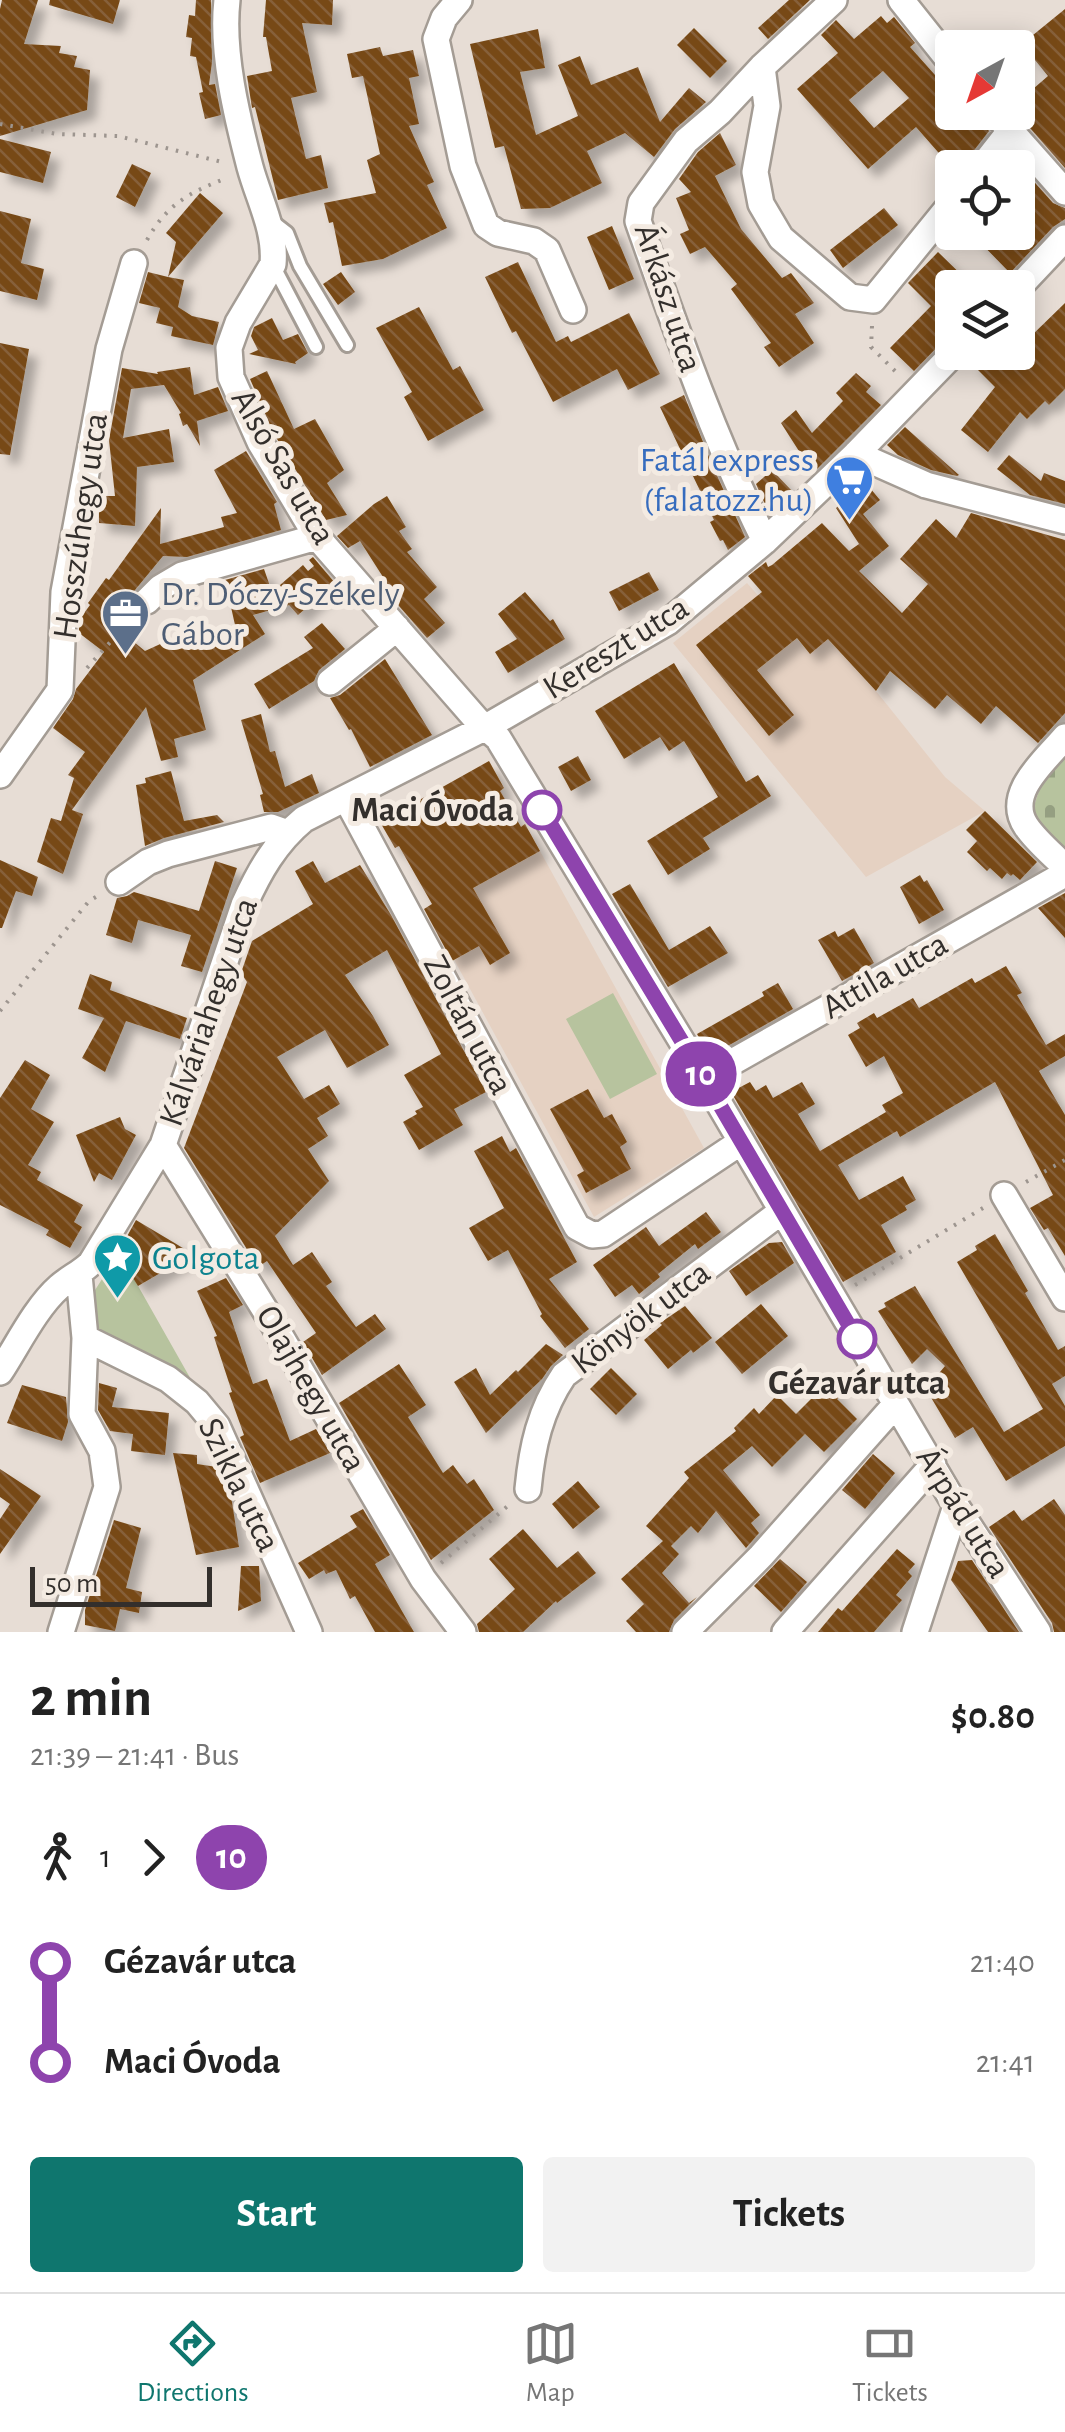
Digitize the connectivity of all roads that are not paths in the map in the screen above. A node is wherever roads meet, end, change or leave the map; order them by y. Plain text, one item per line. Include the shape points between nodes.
1 (227, 0) edge
2 (459, 0) edge
3 (834, 0) edge
4 (901, 0) edge
5 (935, 43) edge
6 (762, 67) junction
7 (1009, 130) edge
8 (1065, 192) edge
9 (268, 218) junction
10 (935, 223) edge
11 (1065, 238) edge
12 (134, 263) road end
13 (272, 264) junction
14 (1035, 270) edge
15 (573, 310) dead end
16 (347, 345) dead end
17 (316, 347) dead end
18 (937, 370) edge
19 (856, 454) junction
20 (1065, 522) edge
21 (318, 537) junction
22 (764, 540) junction
23 (147, 601) road end
24 (397, 628) junction
25 (330, 682) dead end
26 (486, 727) junction
27 (1065, 737) edge
28 (0, 775) edge
29 (346, 798) junction
30 (288, 833) junction
31 (1065, 870) edge
32 (119, 882) dead end
33 (704, 1078) junction
34 (741, 1142) junction
35 (163, 1145) junction
36 (1004, 1195) road end
37 (782, 1211) junction
38 (78, 1275) junction
39 (1065, 1298) edge
40 (85, 1338) junction
41 (0, 1372) edge
42 (896, 1404) junction
43 (933, 1465) junction
44 (528, 1489) road end
45 (956, 1506) junction
46 (61, 1632) edge
47 (309, 1632) edge
48 (463, 1632) edge
49 (685, 1632) edge
50 (785, 1632) edge
51 (915, 1632) edge
52 (1038, 1632) edge

1 - 9 street via 232,84
2 - 15 street via 436,38 463,166 486,225 547,250
3 - 6 street, Árkász utca
4 - 5 street
6 - 10 street via 767,106 755,172 760,204 781,238 850,297 873,300
6 - 22 street, Árkász utca via 686,142 641,203 638,221 701,400
7 - 8 street
9 - 13 street
9 - 16 lane via 287,233
11 - 14 street
12 - 28 street, Hosszúhegy utca via 109,349 64,592 60,690
13 - 17 lane
13 - 21 street, Alsó Sas utca via 229,348 231,377 260,442
18 - 19 street, Kereszt utca
19 - 20 street via 926,484
19 - 22 street, Kereszt utca
21 - 23 street via 182,575
21 - 24 street, Alsó Sas utca
22 - 26 street, Kereszt utca via 668,622
24 - 25 street
24 - 26 street, Alsó Sas utca
26 - 29 street, Kálváriahegy utca
26 - 33 street, Árpád utca
27 - 31 street via 1027,782 1019,810
29 - 30 street, Kálváriahegy utca
29 - 34 street, Zoltán utca via 577,1227 602,1234
30 - 32 street via 271,828 168,854
30 - 35 street, Kálváriahegy utca via 244,905
31 - 33 street, Attila utca
33 - 34 street, Árpád utca
34 - 37 street, Árpád utca
35 - 38 street, Kálváriahegy utca
35 - 48 street, Olajhegy utca via 422,1579
36 - 39 street
37 - 42 street, Árpád utca
37 - 44 street, Könyök utca via 564,1375 549,1397
38 - 40 street
38 - 41 street, Kálváriahegy utca via 47,1300
40 - 46 street via 82,1414 102,1451 107,1487
40 - 47 street, Szikla utca via 168,1379 217,1426
42 - 43 street, Árpád utca
42 - 49 street
43 - 45 street, Árpád utca
43 - 50 street
45 - 51 street
45 - 52 street, Árpád utca

